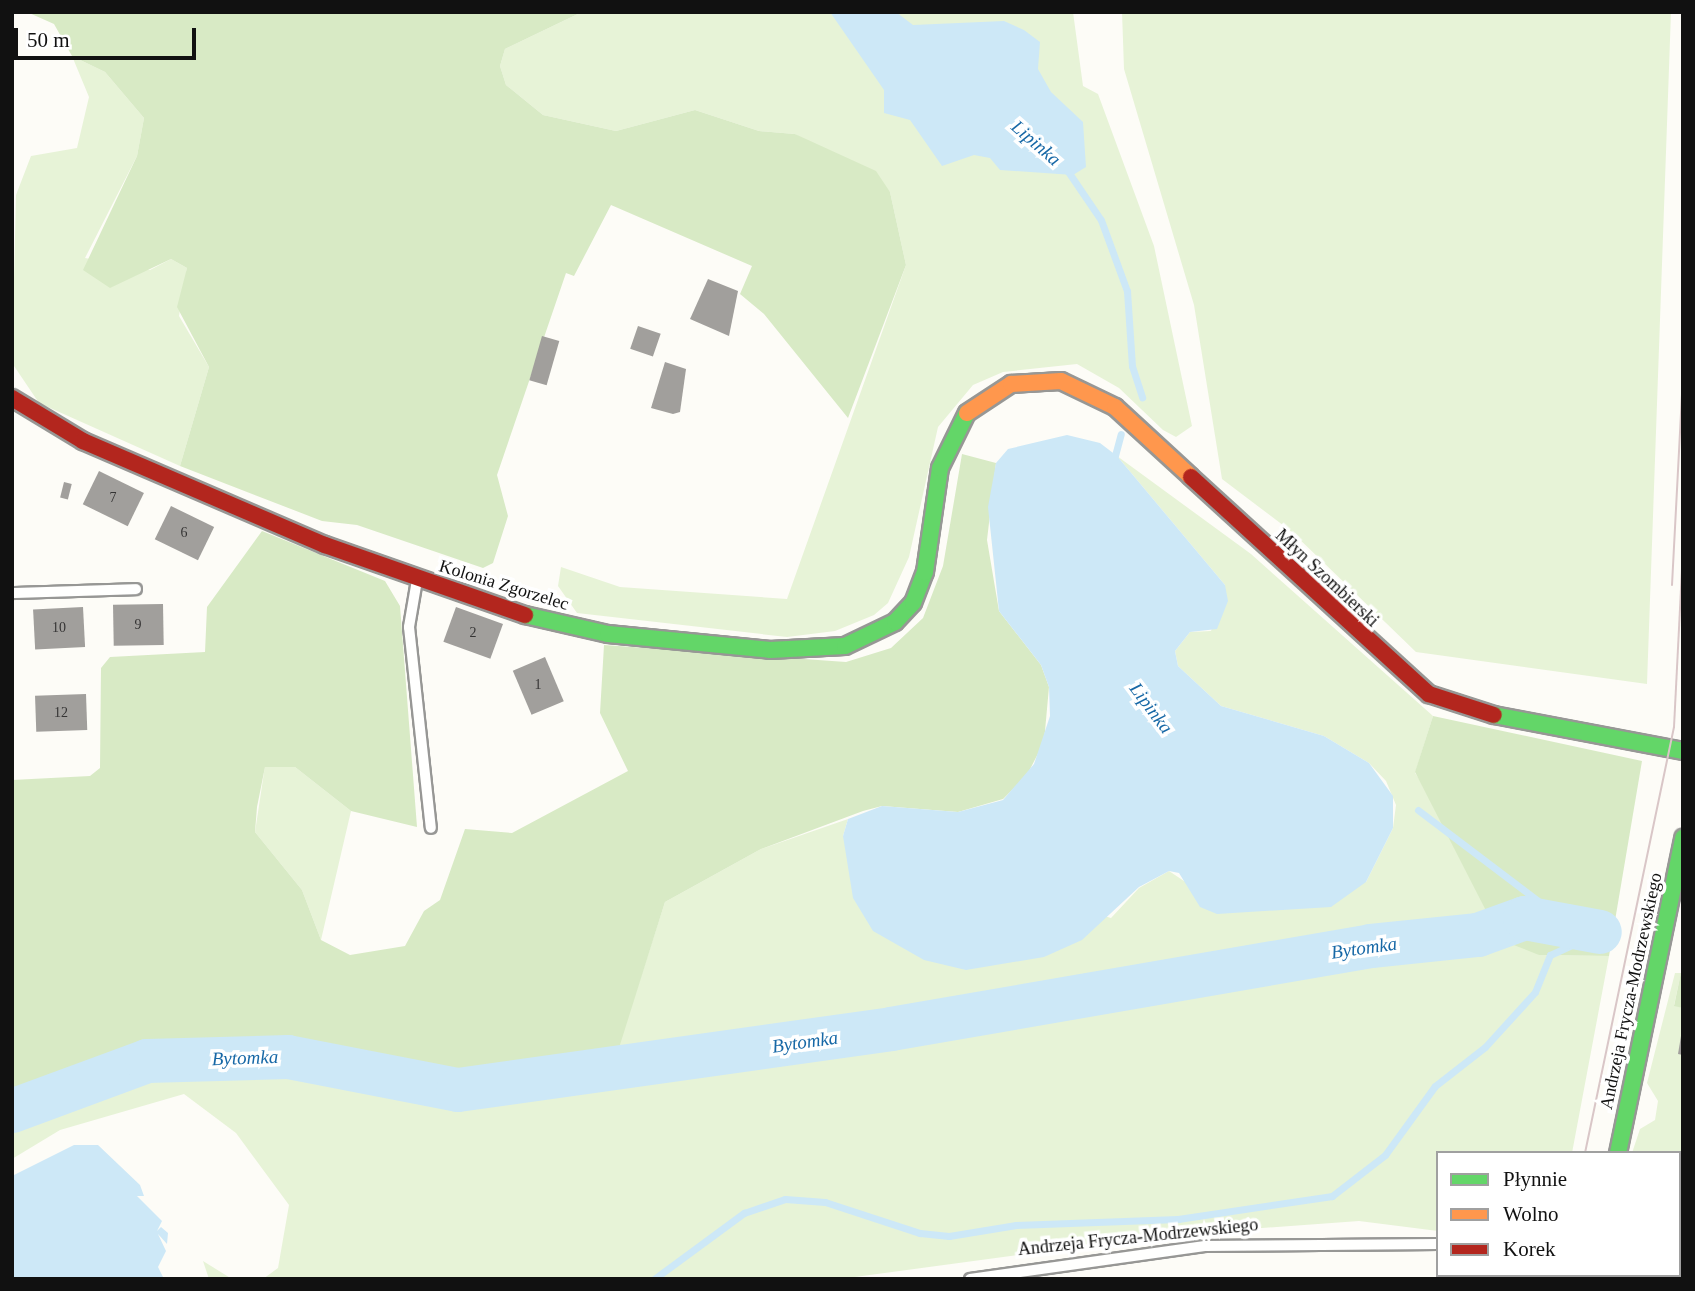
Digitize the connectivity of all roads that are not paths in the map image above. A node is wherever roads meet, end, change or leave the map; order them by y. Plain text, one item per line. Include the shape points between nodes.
1 (982, 397) joint
2 (12, 398) edge
3 (418, 578) junction
4 (136, 589) dead end
5 (12, 593) edge
6 (1683, 751) edge
7 (431, 828) dead end
8 (1683, 838) edge
9 (1618, 1151) edge
10 (1436, 1244) edge
11 (970, 1279) edge

1 - 3 street, Kolonia Zgorzelec via 956,429 940,468 925,572 913,603 874,636 845,646 770,650 608,634 527,616
1 - 6 street, Młyn Szombierski via 1036,380 1096,394 1429,694 1485,713
2 - 3 street, Kolonia Zgorzelec via 83,441 324,545
3 - 7 lane via 409,626
4 - 5 lane
8 - 9 street, Andrzeja Frycza-Modrzewskiego
10 - 11 lane, Andrzeja Frycza-Modrzewskiego via 1205,1245

